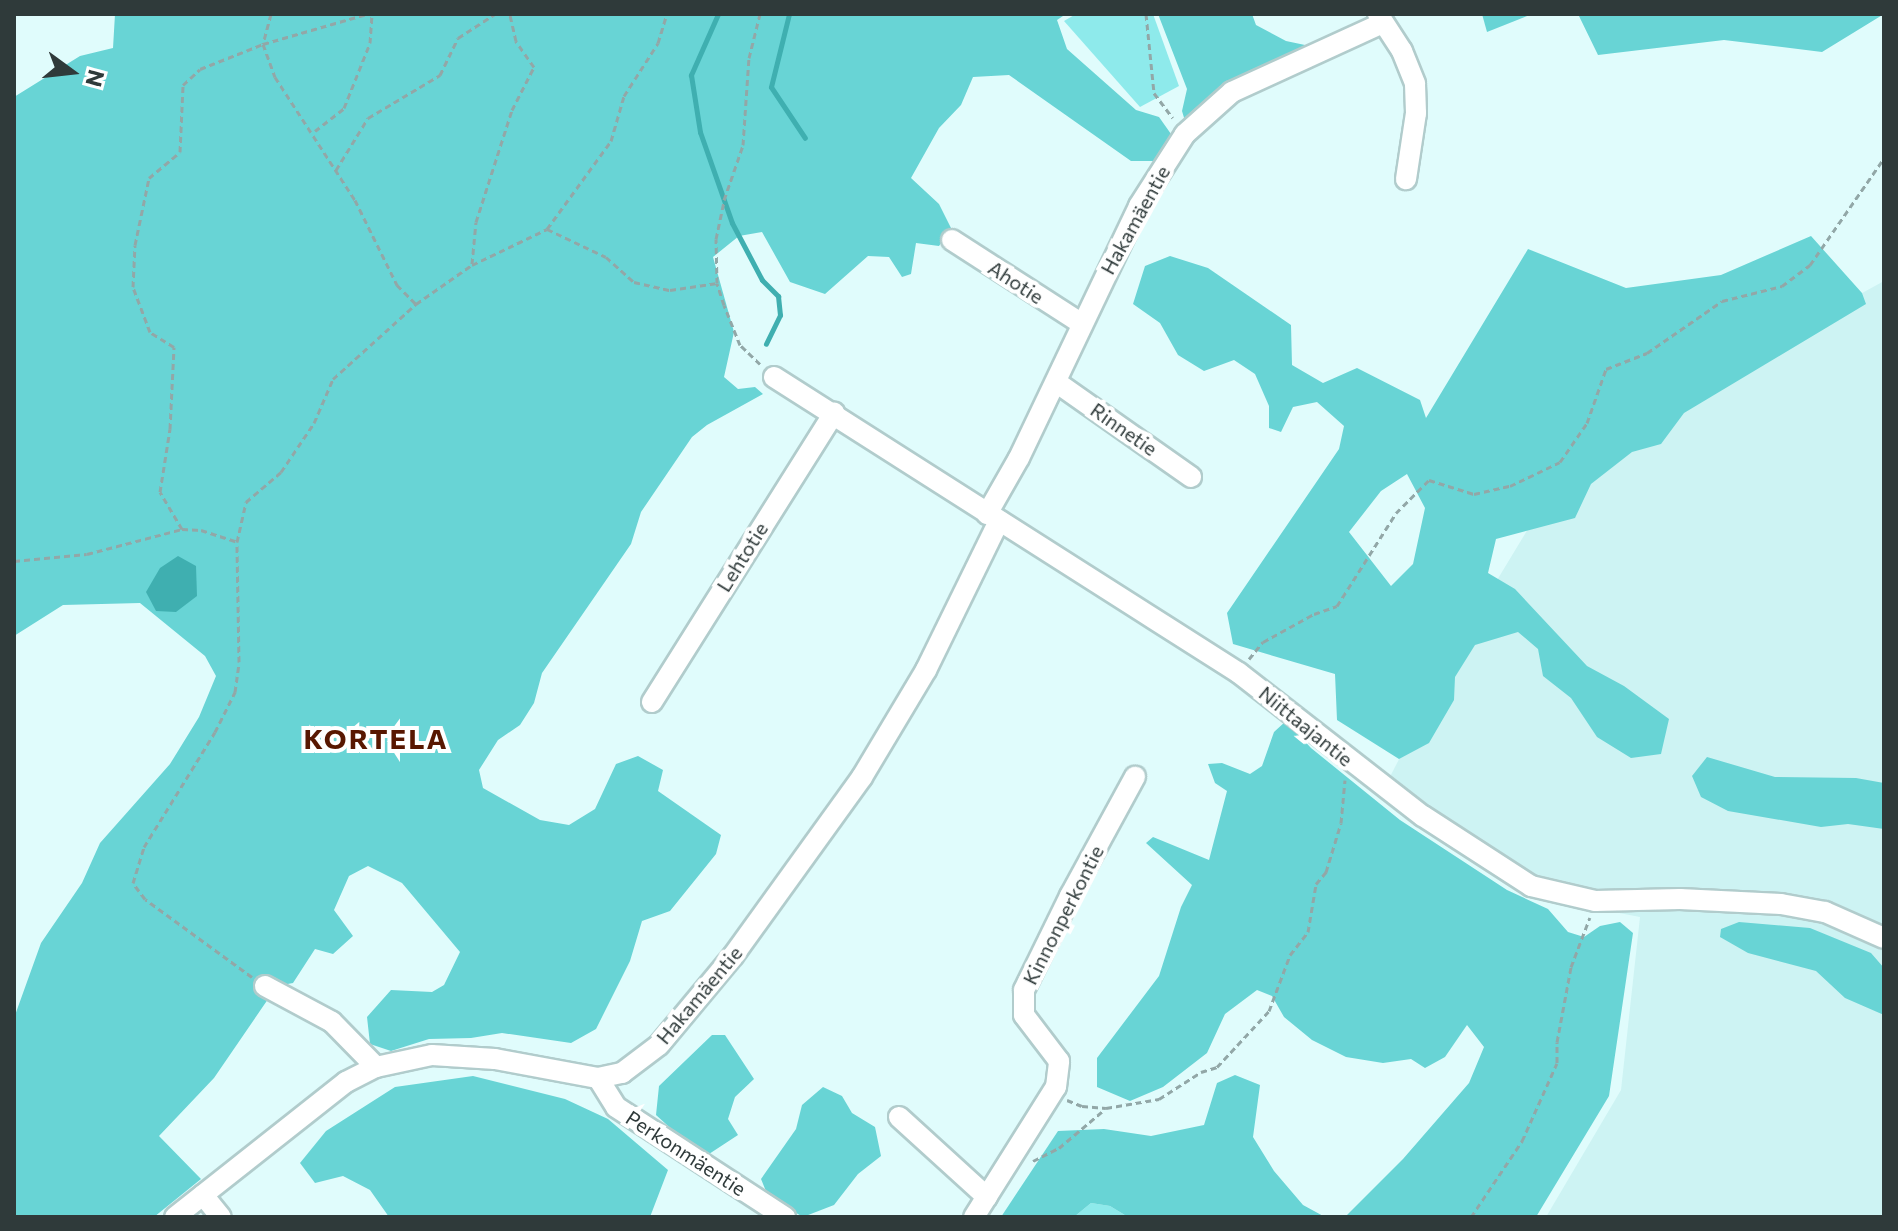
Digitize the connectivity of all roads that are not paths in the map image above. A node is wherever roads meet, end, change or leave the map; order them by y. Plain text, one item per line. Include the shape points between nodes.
1 (1380, 19) edge
2 (1406, 179) dead end
3 (952, 240) dead end
4 (1081, 323) junction
5 (774, 377) road end
6 (1056, 382) junction
7 (834, 413) junction
8 (1191, 477) dead end
9 (993, 517) junction
10 (652, 702) dead end
11 (1135, 777) dead end
12 (1884, 938) edge
13 (265, 986) road end
14 (376, 1067) junction
15 (598, 1078) junction
16 (899, 1117) dead end
17 (203, 1195) junction
18 (987, 1197) junction
19 (175, 1217) edge
20 (221, 1217) edge
21 (785, 1217) edge
22 (974, 1217) edge

1 - 2 street via 1402,51 1415,84
1 - 4 street, Hakamäentie via 1232,92 1185,134 1139,206
3 - 4 street, Ahotie
4 - 6 street, Hakamäentie
5 - 7 street, Niittaajantie
6 - 8 street, Rinnetie
6 - 9 street, Hakamäentie
7 - 9 street, Niittaajantie
7 - 10 street, Lehtotie
9 - 12 street, Niittaajantie via 1239,673 1347,758 1531,886 1595,901 1781,904 1825,912
9 - 15 street, Hakamäentie via 926,670 862,777 790,880 659,1045 622,1073
11 - 18 street, Kinnonperkontie via 1024,990 1024,1015 1059,1061 1053,1093
13 - 14 street via 332,1022
14 - 15 street via 432,1055 495,1059
14 - 17 street via 346,1082
15 - 21 street, Perkonmäentie via 616,1107
16 - 18 street
17 - 19 street
17 - 20 street
18 - 22 street

